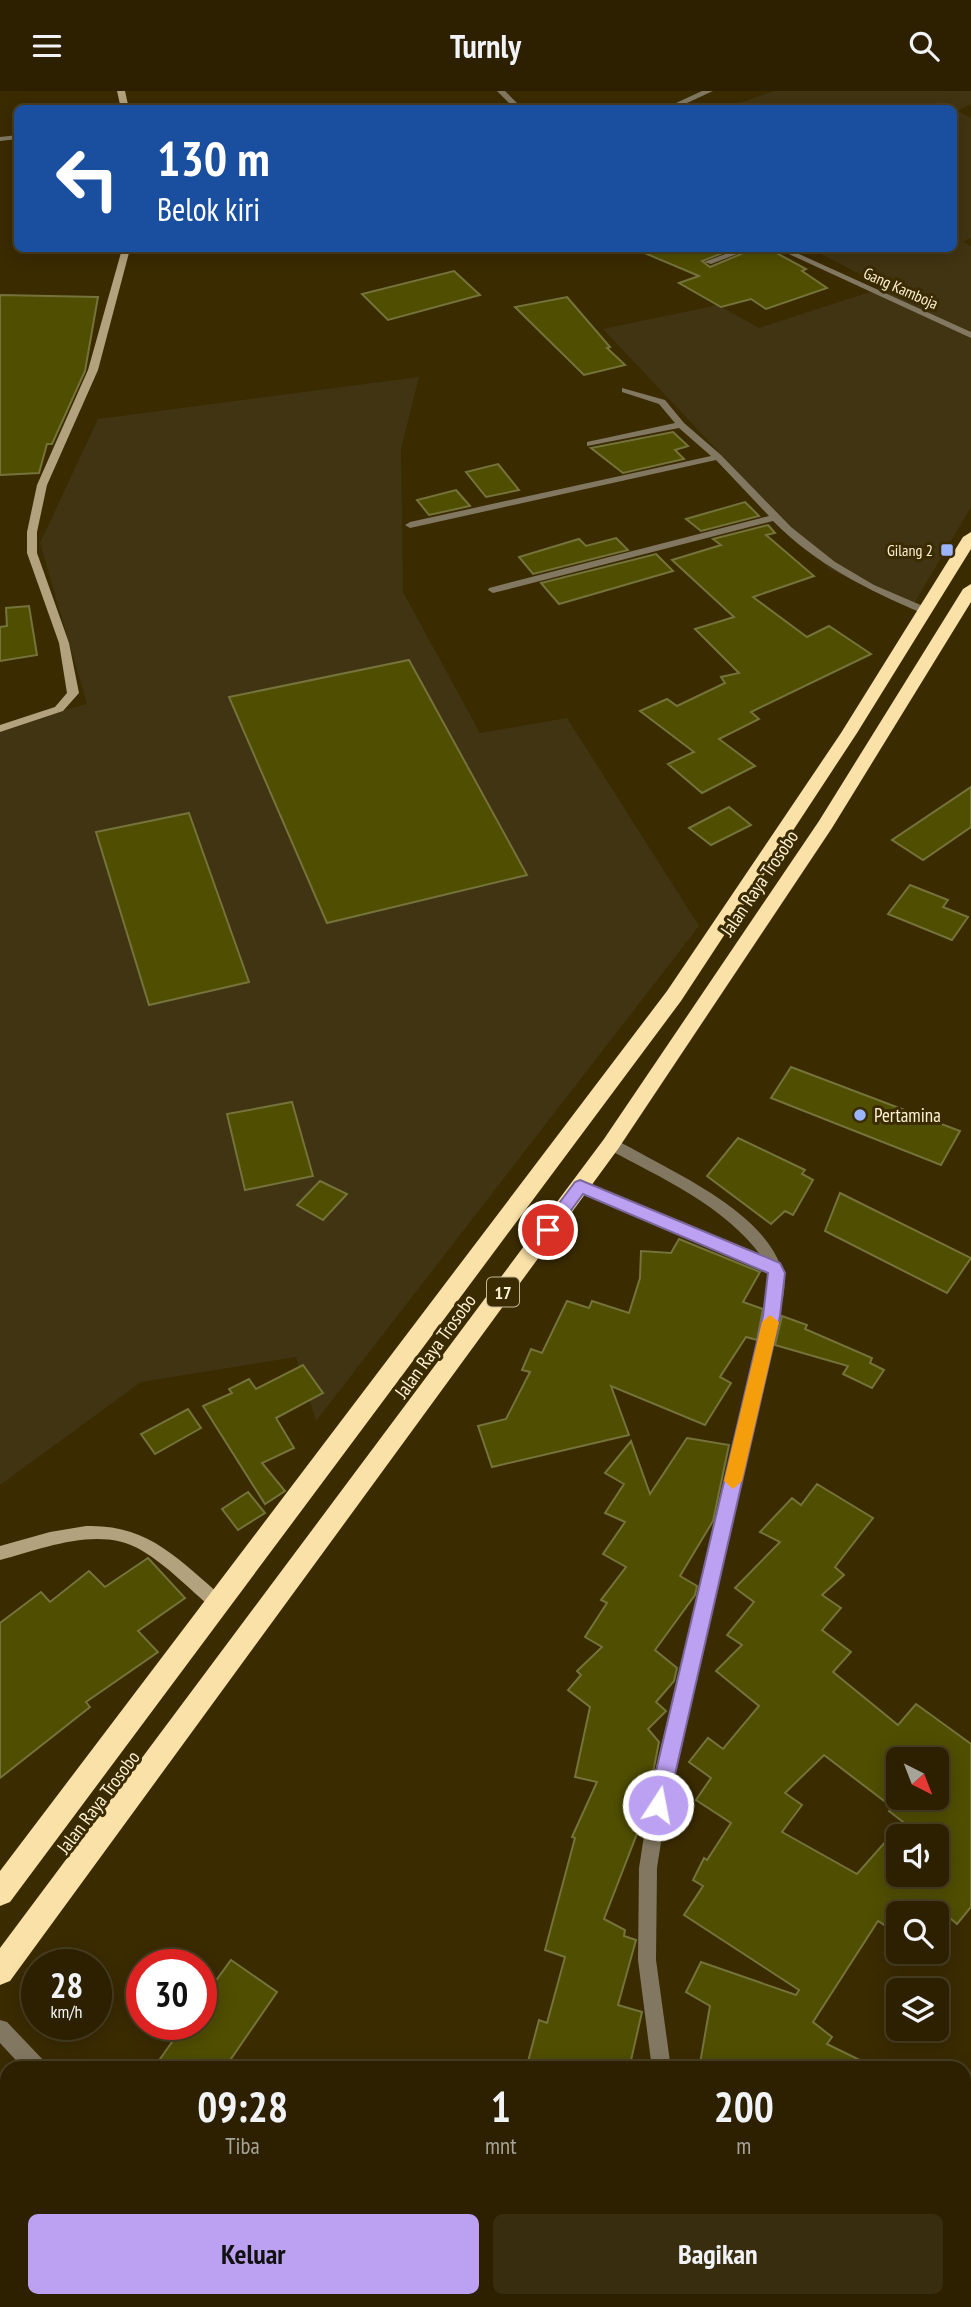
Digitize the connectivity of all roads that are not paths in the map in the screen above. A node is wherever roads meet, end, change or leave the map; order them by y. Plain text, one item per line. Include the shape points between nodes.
1 (501, 91) edge
2 (709, 91) edge
3 (516, 105) edge
4 (676, 105) edge
5 (125, 252) edge
6 (738, 252) edge
7 (789, 252) edge
8 (708, 263) dead end
9 (971, 334) edge
10 (625, 390) dead end
11 (681, 425) junction
12 (590, 444) dead end
13 (718, 457) junction
14 (776, 517) junction
15 (410, 525) dead end
16 (971, 537) edge
17 (971, 589) edge
18 (493, 590) dead end
19 (926, 611) junction
20 (0, 729) edge
21 (611, 1144) junction
22 (580, 1186) junction
23 (774, 1268) junction
24 (0, 1553) edge
25 (218, 1603) junction
26 (0, 1893) edge
27 (0, 1971) edge
28 (0, 2029) edge
29 (30, 2061) edge
30 (661, 2061) edge

1 - 3 street
2 - 4 street
5 - 20 street via 93,370 42,485 32,533 32,553 64,643 73,693 59,709
6 - 8 street
7 - 9 street, Gang Kamboja
10 - 11 street via 662,401
11 - 12 street
11 - 13 street
13 - 14 street
13 - 15 street
14 - 18 street
14 - 19 street via 843,572
16 - 19 highway, Jalan Raya Trosobo / 17
17 - 21 highway, Jalan Raya Trosobo / 17 via 826,824
19 - 25 highway, Jalan Raya Trosobo / 17 via 674,996
21 - 22 highway, Jalan Raya Trosobo / 17
21 - 23 street via 701,1194 739,1222 761,1245
22 - 23 street
22 - 27 highway, Jalan Raya Trosobo / 17
23 - 30 street via 772,1316 661,1784 648,1868 647,1960
24 - 25 street via 81,1534 114,1534 139,1540
25 - 26 highway, Jalan Raya Trosobo / 17
28 - 29 street

